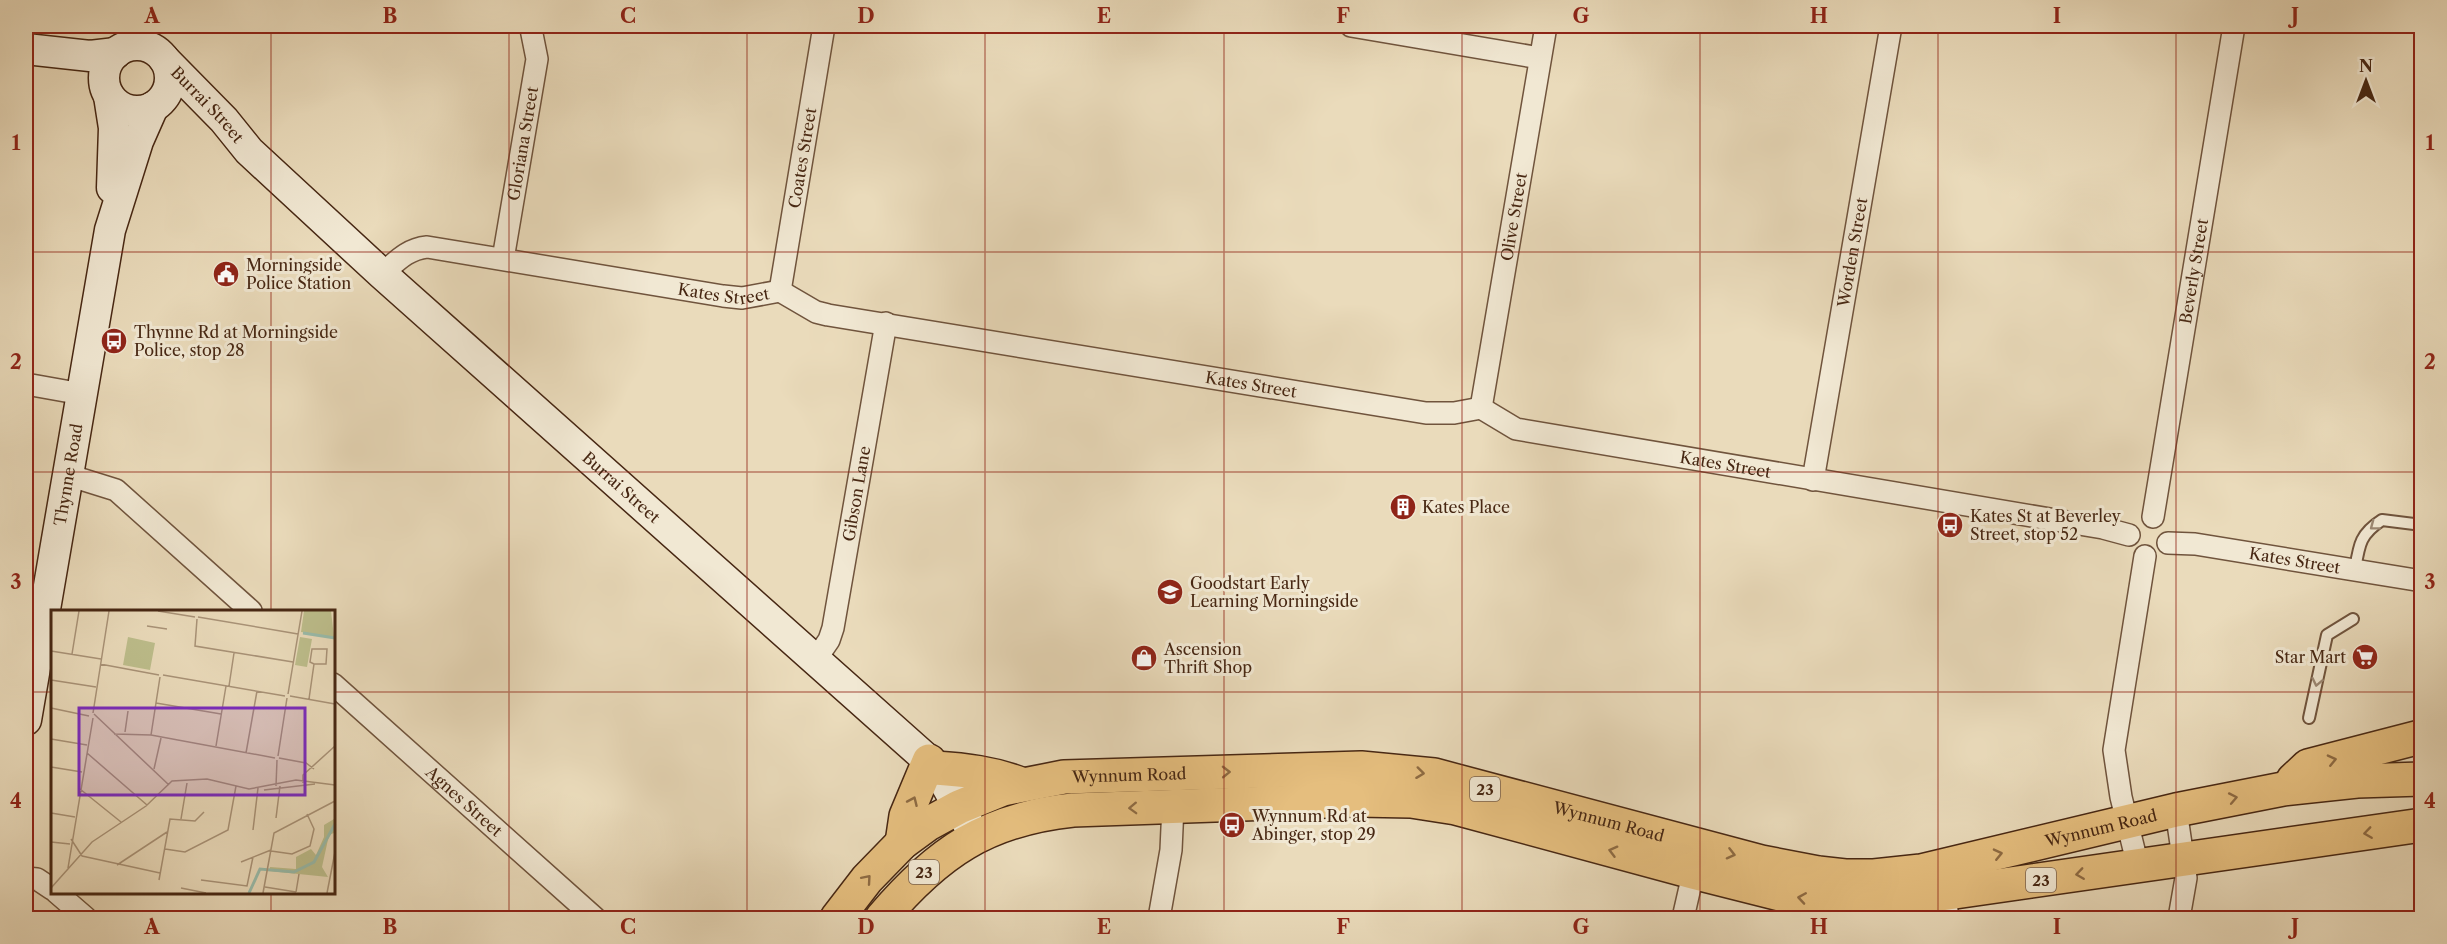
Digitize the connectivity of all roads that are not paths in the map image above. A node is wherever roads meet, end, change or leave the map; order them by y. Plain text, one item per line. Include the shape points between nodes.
1 (824, 26) edge
2 (1351, 26) edge
3 (1546, 26) edge
4 (1891, 26) edge
5 (2235, 26) edge
6 (531, 29) dead end
7 (142, 43) edge
8 (26, 50) edge
9 (1540, 58) junction
10 (26, 62) edge
11 (107, 90) junction
12 (157, 104) junction
13 (249, 152) junction
14 (110, 230) junction
15 (503, 259) junction
16 (382, 274) junction
17 (780, 291) junction
18 (886, 323) junction
19 (26, 384) edge
20 (82, 394) junction
21 (1481, 408) junction
22 (68, 475) junction
23 (1813, 480) junction
24 (2153, 517) junction
25 (2421, 525) edge
26 (2129, 536) junction
27 (2168, 543) junction
28 (2145, 556) junction
29 (2355, 570) junction
30 (2421, 581) edge
31 (250, 610) edge
32 (2353, 619) dead end
33 (816, 659) junction
34 (334, 685) edge
35 (28, 690) edge
36 (2309, 718) dead end
37 (26, 720) edge
38 (2421, 745) edge
39 (932, 765) junction
40 (2421, 779) edge
41 (1021, 784) junction
42 (2283, 789) junction
43 (1173, 806) junction
44 (959, 807) junction
45 (2176, 810) junction
46 (2127, 822) junction
47 (2421, 825) edge
48 (976, 836) junction
49 (902, 843) junction
50 (1696, 859) junction
51 (2183, 861) junction
52 (2138, 866) junction
53 (26, 878) edge
54 (51, 888) edge
55 (57, 893) edge
56 (1944, 893) edge
57 (86, 918) edge
58 (595, 918) edge
59 (837, 918) edge
60 (882, 918) edge
61 (1159, 918) edge
62 (1683, 918) edge
63 (2179, 918) edge

1 - 17 street, Coates Street
2 - 9 street
3 - 9 street, Olive Street
4 - 23 street, Worden Street
5 - 24 street, Beverly Street
6 - 15 street, Gloriana Street via 537,59
7 - 8 street via 90,56
7 - 11 street via 106,68
7 - 12 street via 169,69 167,92
7 - 13 street, Burrai Street via 224,120
9 - 21 street, Olive Street
10 - 11 street via 74,73
11 - 12 street via 124,109 144,111
11 - 14 street, Thynne Road via 114,128
12 - 13 street, Burrai Street via 198,119
12 - 14 street, Thynne Road via 138,141
13 - 16 street, Burrai Street
14 - 20 street, Thynne Road
15 - 16 street, Kates Street via 416,248
15 - 17 street, Kates Street via 723,296 742,298
16 - 33 street, Burrai Street
17 - 18 street, Kates Street via 822,313
18 - 21 street, Kates Street via 1426,413
18 - 33 street, Gibson Lane via 833,628
19 - 20 street
20 - 22 street, Thynne Road
21 - 23 street, Kates Street via 1516,429
22 - 31 street via 116,490
22 - 35 street, Thynne Road
23 - 26 street, Kates Street via 2103,528
24 - 26 street via 2139,519
24 - 27 street via 2164,524
25 -> 29 lane via 2382,520 2372,526 2362,537
26 - 28 street via 2135,551
27 - 28 street via 2156,555
27 - 29 street, Kates Street
28 - 46 street via 2115,750
29 - 30 street, Kates Street
32 -> 36 lane via 2327,635
33 - 39 street, Burrai Street
34 - 58 street, Agnes Street
35 - 37 street, Thynne Road
42 -> 38 main road via 2308,766
39 - 41 main road via 995,774
39 - 44 street, Burrai Street
49 -> 39 main road via 906,816
40 - 42 main road, Wynnum Road / 23
41 - 44 main road, Wynnum Road / 23
41 -> 50 main road, Wynnum Road / 23 via 1082,776 1388,769 1434,775
45 -> 42 main road, Wynnum Road / 23
43 -> 48 main road, Wynnum Road / 23 via 1047,812
50 -> 43 main road, Wynnum Road / 23 via 1411,801
43 - 61 street via 1171,850
44 - 48 street, Burrai Street
44 - 49 main road, Wynnum Road / 23
45 - 46 main road, Wynnum Road / 23
45 - 51 street
46 - 52 street
56 -> 46 main road, Wynnum Road / 23
47 -> 51 main road, Wynnum Road / 23
48 - 60 main road, Wynnum Road / 23 via 928,868
59 -> 49 main road, Wynnum Road / 23
50 - 56 main road, Wynnum Road / 23 via 1836,875 1898,874
50 - 62 street
51 - 52 main road, Wynnum Road / 23
51 - 63 street via 2186,878
52 -> 56 main road, Wynnum Road / 23
53 - 54 street via 37,879
55 - 57 street

